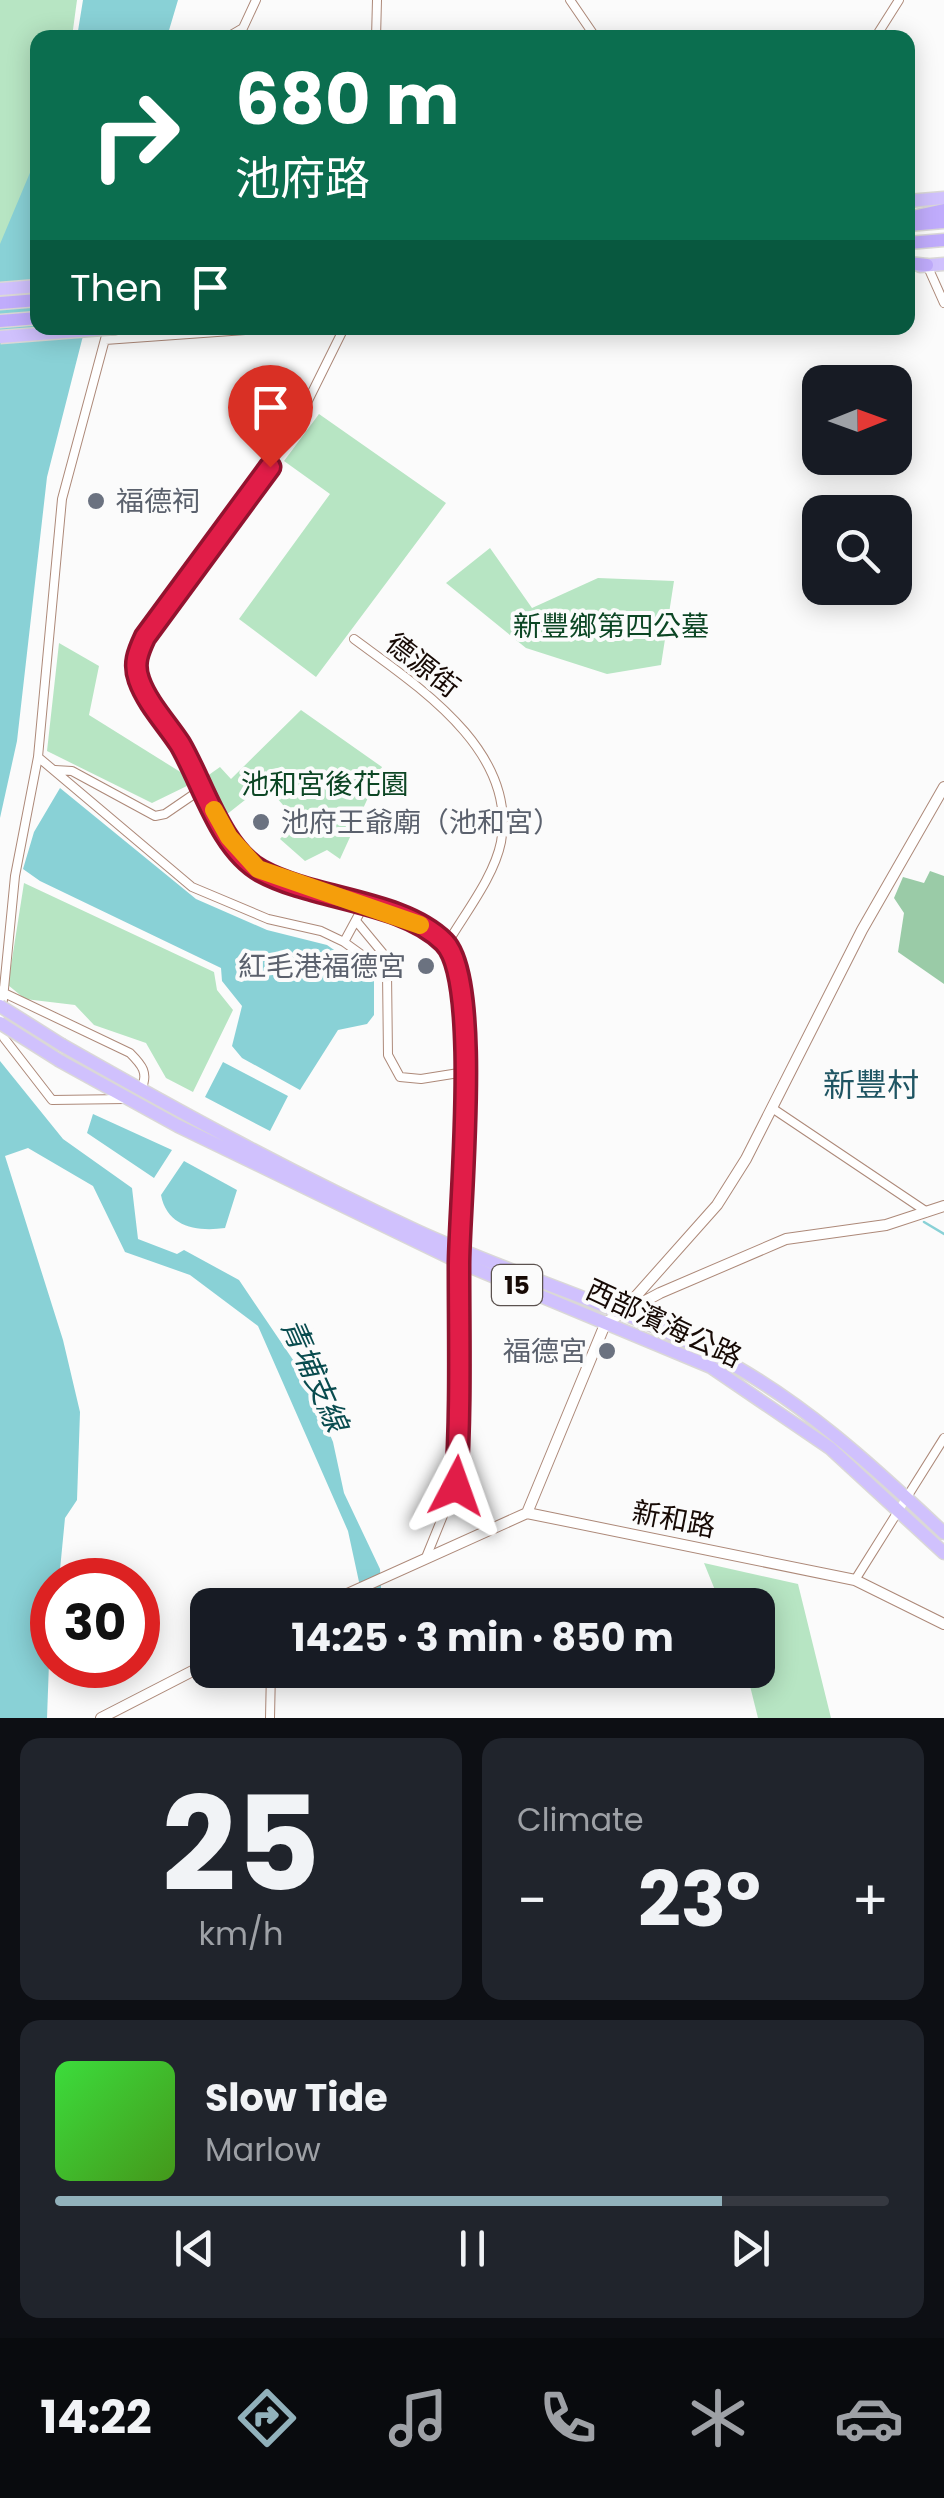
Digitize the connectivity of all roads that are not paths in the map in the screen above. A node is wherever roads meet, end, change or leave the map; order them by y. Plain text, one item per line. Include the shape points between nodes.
1 (256, 0) edge
2 (377, 0) edge
3 (570, 0) edge
4 (899, 0) edge
5 (240, 30) edge
6 (376, 30) edge
7 (591, 30) edge
8 (880, 30) edge
9 (944, 198) edge
10 (915, 200) edge
11 (944, 210) edge
12 (915, 219) edge
13 (915, 221) edge
14 (944, 222) edge
15 (944, 240) edge
16 (915, 242) edge
17 (944, 264) edge
18 (915, 266) edge
19 (927, 266) junction
20 (30, 287) edge
21 (0, 289) edge
22 (30, 301) edge
23 (0, 303) edge
24 (944, 304) edge
25 (30, 318) edge
26 (0, 320) edge
27 (30, 334) edge
28 (107, 335) edge
29 (142, 335) edge
30 (341, 335) edge
31 (0, 336) edge
32 (104, 340) junction
33 (354, 639) dead end
34 (38, 757) junction
35 (55, 770) junction
36 (944, 787) edge
37 (202, 788) junction
38 (364, 905) junction
39 (357, 922) junction
40 (344, 942) junction
41 (447, 944) junction
42 (386, 973) junction
43 (0, 991) edge
44 (20, 1004) junction
45 (1, 1017) edge
46 (464, 1072) junction
47 (141, 1090) junction
48 (129, 1099) junction
49 (772, 1108) junction
50 (944, 1206) edge
51 (927, 1212) junction
52 (460, 1255) junction
53 (622, 1313) junction
54 (606, 1322) junction
55 (944, 1438) edge
56 (906, 1497) junction
57 (901, 1512) junction
58 (527, 1513) junction
59 (944, 1532) edge
60 (944, 1553) edge
61 (427, 1555) junction
62 (855, 1580) junction
63 (356, 1588) edge
64 (944, 1624) edge
65 (190, 1672) edge
66 (271, 1688) edge
67 (101, 1718) edge
68 (270, 1718) edge

1 - 5 street
2 - 6 street
3 - 7 street
4 - 8 street
9 - 10 main road
11 - 12 highway
13 - 14 highway
15 - 16 highway
17 - 19 main road
18 - 19 highway
19 - 24 street
20 - 21 main road
22 - 23 highway
25 - 26 highway
27 - 31 main road, bridge
28 - 32 street
29 - 32 street
30 - 37 street via 292,433 138,653 139,682
32 - 34 street via 62,499
33 - 41 street, 德源街 via 445,706 484,761 502,811 501,844
34 - 35 street
34 - 43 street
35 - 37 street via 72,771 155,816
35 - 40 street via 192,886
36 - 49 street
37 - 38 street via 229,837 258,869
38 - 39 street
38 - 41 street via 422,926
39 - 40 street
39 - 42 street via 386,957
40 - 42 street
41 - 46 street via 459,974
42 - 46 street via 388,1055 400,1076
43 - 44 street
43 - 45 street
44 - 45 street
44 - 47 street via 130,1053 143,1066
45 - 47 main road, 西部濱海公路 / 15, bridge
45 - 48 main road, 西部濱海公路 / 15, bridge via 60,1061
45 - 48 street via 4,1038 52,1100
46 - 52 street
47 - 52 main road, 西部濱海公路 / 15
48 - 52 main road, 西部濱海公路 / 15
49 - 51 street
49 - 53 street via 717,1205
50 - 51 street
51 - 53 street via 886,1225 786,1239
52 - 53 main road, 西部濱海公路 / 15
52 - 54 main road, 西部濱海公路 / 15
52 - 61 street via 456,1486
53 - 54 street
53 - 56 main road, 西部濱海公路 / 15 via 712,1354 786,1398
54 - 57 main road, 西部濱海公路 / 15 via 711,1367 768,1402
54 - 58 street
55 - 56 street
56 - 57 street
56 - 59 main road, 西部濱海公路 / 15
57 - 60 main road, 西部濱海公路 / 15
57 - 62 street
58 - 61 street
58 - 62 street, 新和路
61 - 63 street
62 - 64 street, 新和路
65 - 67 street
66 - 68 street

